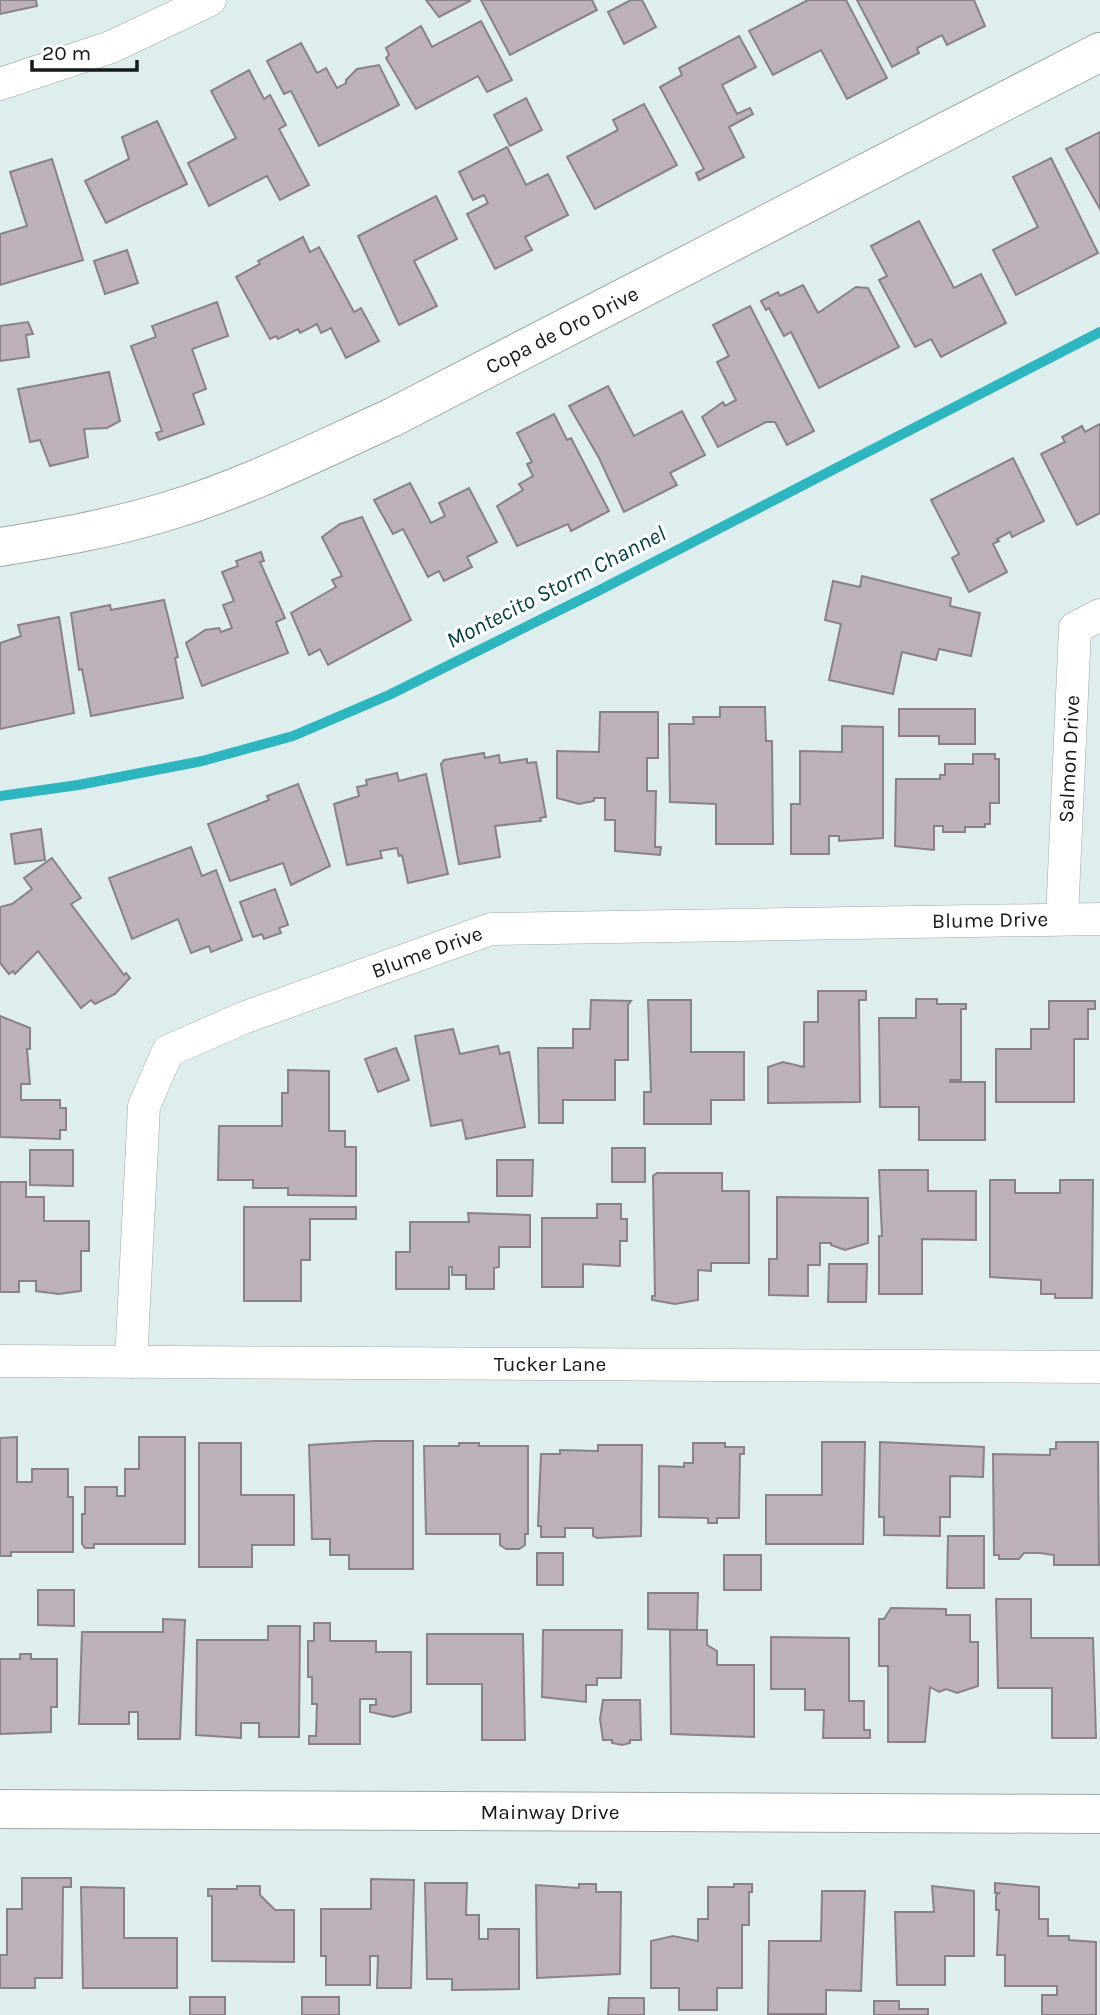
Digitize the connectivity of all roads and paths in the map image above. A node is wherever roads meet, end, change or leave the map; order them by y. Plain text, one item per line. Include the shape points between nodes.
1 (211, 0) edge
2 (1100, 52) edge
3 (0, 84) edge
4 (0, 547) edge
5 (1100, 615) edge
6 (1062, 918) junction
7 (1100, 919) edge
8 (0, 1361) edge
9 (131, 1362) junction
10 (1100, 1367) edge
11 (0, 1809) edge
12 (1100, 1814) edge

1 - 3 street via 111,47
2 - 4 street, Copa de Oro Drive via 391,418 280,469 168,511
5 - 6 street, Salmon Drive via 1075,628
6 - 7 street, Blume Drive
6 - 9 street, Blume Drive via 491,929 243,1018 168,1051 144,1106
8 - 9 street, Tucker Lane
9 - 10 street, Tucker Lane
11 - 12 street, Mainway Drive

